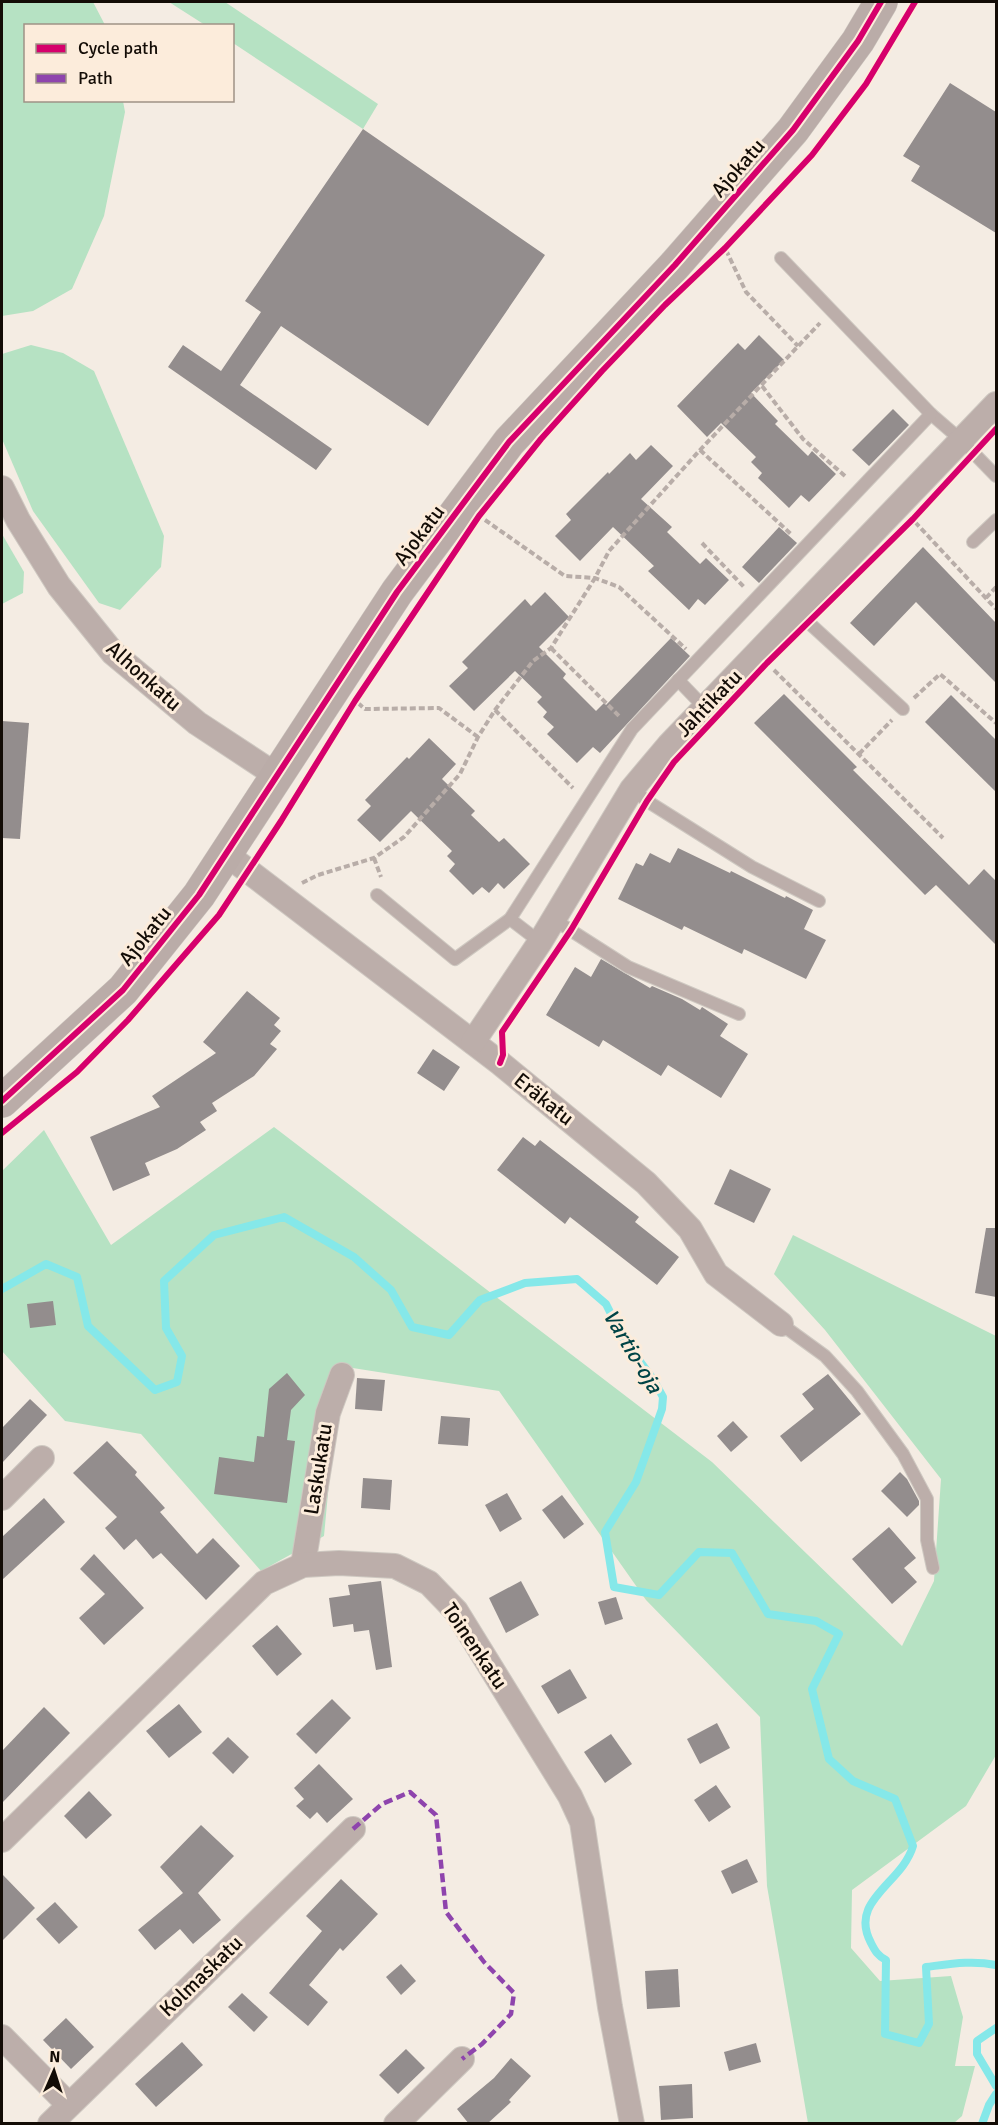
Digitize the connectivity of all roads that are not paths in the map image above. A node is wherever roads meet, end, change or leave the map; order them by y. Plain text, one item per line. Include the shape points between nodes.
1 (881, 2) edge
2 (781, 258) dead end
3 (996, 404) edge
4 (931, 414) junction
5 (961, 440) junction
6 (996, 476) edge
7 (2, 488) edge
8 (996, 520) edge
9 (973, 542) dead end
10 (796, 612) junction
11 (678, 680) junction
12 (704, 707) junction
13 (903, 709) road end
14 (276, 775) junction
15 (632, 789) junction
16 (226, 854) junction
17 (377, 895) dead end
18 (819, 901) dead end
19 (553, 919) junction
20 (510, 920) junction
21 (540, 942) junction
22 (739, 1014) dead end
23 (473, 1042) junction
24 (2, 1101) edge
25 (781, 1324) joint
26 (342, 1375) dead end
27 (42, 1458) dead end
28 (2, 1498) edge
29 (303, 1565) junction
30 (933, 1568) dead end
31 (353, 1830) dead end
32 (2, 1840) edge
33 (2, 2037) edge
34 (462, 2059) dead end
35 (69, 2105) junction
36 (50, 2124) edge
37 (396, 2124) edge
38 (632, 2124) edge

1 - 14 street, Ajokatu via 858,42 793,130 675,265 509,442 397,592
2 - 4 lane
3 - 5 street, Jahtikatu
4 - 5 lane
4 - 11 lane
5 - 6 lane
5 - 10 street, Jahtikatu
7 - 14 street, Alhonkatu via 59,585 113,653 197,723
8 - 9 lane
10 - 12 street, Jahtikatu
10 - 13 lane
11 - 12 lane
11 - 20 lane via 632,729
12 - 15 street, Jahtikatu
14 - 16 street, Ajokatu
15 - 18 lane via 752,867
15 - 19 street, Jahtikatu
16 - 23 street, Eräkatu
16 - 24 street, Ajokatu via 199,895 123,990
17 - 20 lane via 455,959
19 - 21 street, Jahtikatu
19 - 22 lane via 628,967
20 - 21 lane
21 - 23 street, Jahtikatu
23 - 25 street, Eräkatu via 646,1183 690,1229 716,1274
25 - 30 lane via 825,1356 903,1454 927,1499 927,1540
26 - 29 street, Laskukatu via 328,1413
27 - 28 street
29 - 32 street, Toinenkatu via 264,1583
29 - 38 street, Toinenkatu via 395,1566 429,1583 456,1611 570,1796 582,1822
31 - 35 street, Kolmaskatu
33 - 35 street
34 - 37 street
35 - 36 street, Kolmaskatu

